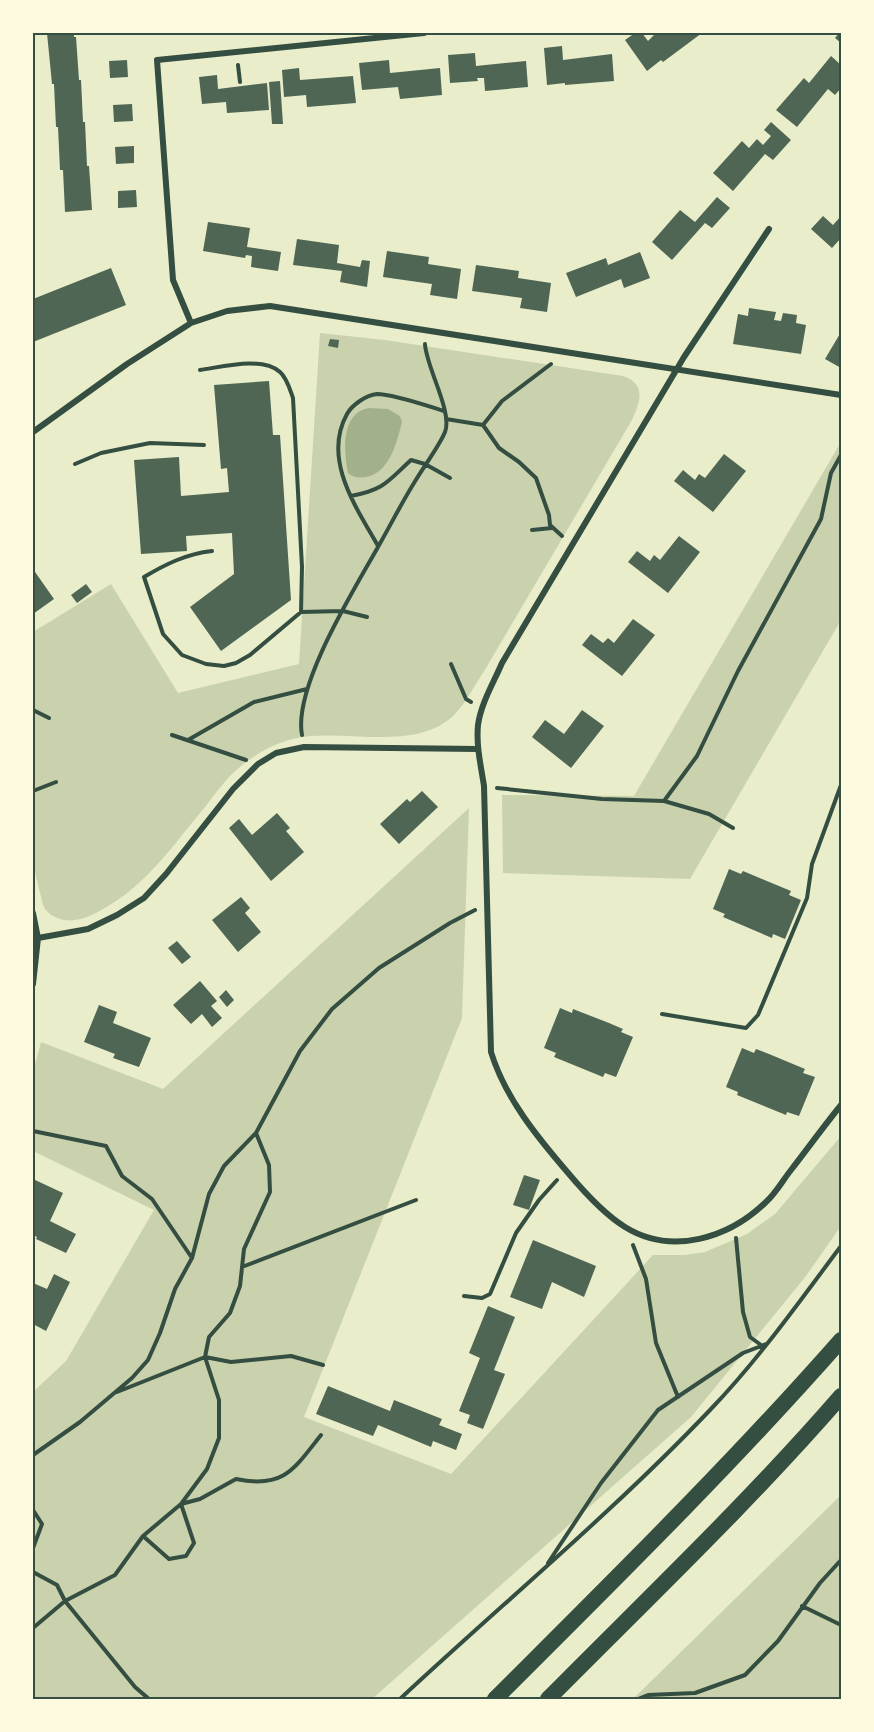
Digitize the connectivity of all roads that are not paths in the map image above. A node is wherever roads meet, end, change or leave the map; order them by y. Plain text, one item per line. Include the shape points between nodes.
1 (424, 33) edge
2 (769, 229) dead end
3 (191, 323) junction
4 (677, 369) junction
5 (841, 395) edge
6 (33, 432) edge
7 (478, 749) junction
8 (33, 913) edge
9 (38, 938) junction
10 (33, 984) edge
11 (841, 1104) edge
12 (841, 1340) edge
13 (841, 1396) edge
14 (495, 1699) edge
15 (548, 1699) edge

1 - 3 street via 158,60 172,280
2 - 4 street
3 - 4 street via 227,311 270,306
3 - 6 street
4 - 5 street
4 - 7 street via 502,663 482,708
7 - 9 street via 304,747 276,753 258,764 233,789 144,898 88,929
7 - 11 street via 484,786 491,1052 496,1071 543,1144 594,1201 626,1228 664,1241 701,1240 735,1225 767,1201
8 - 9 street
9 - 10 street
12 - 14 highway via 656,1538
13 - 15 highway via 729,1517

